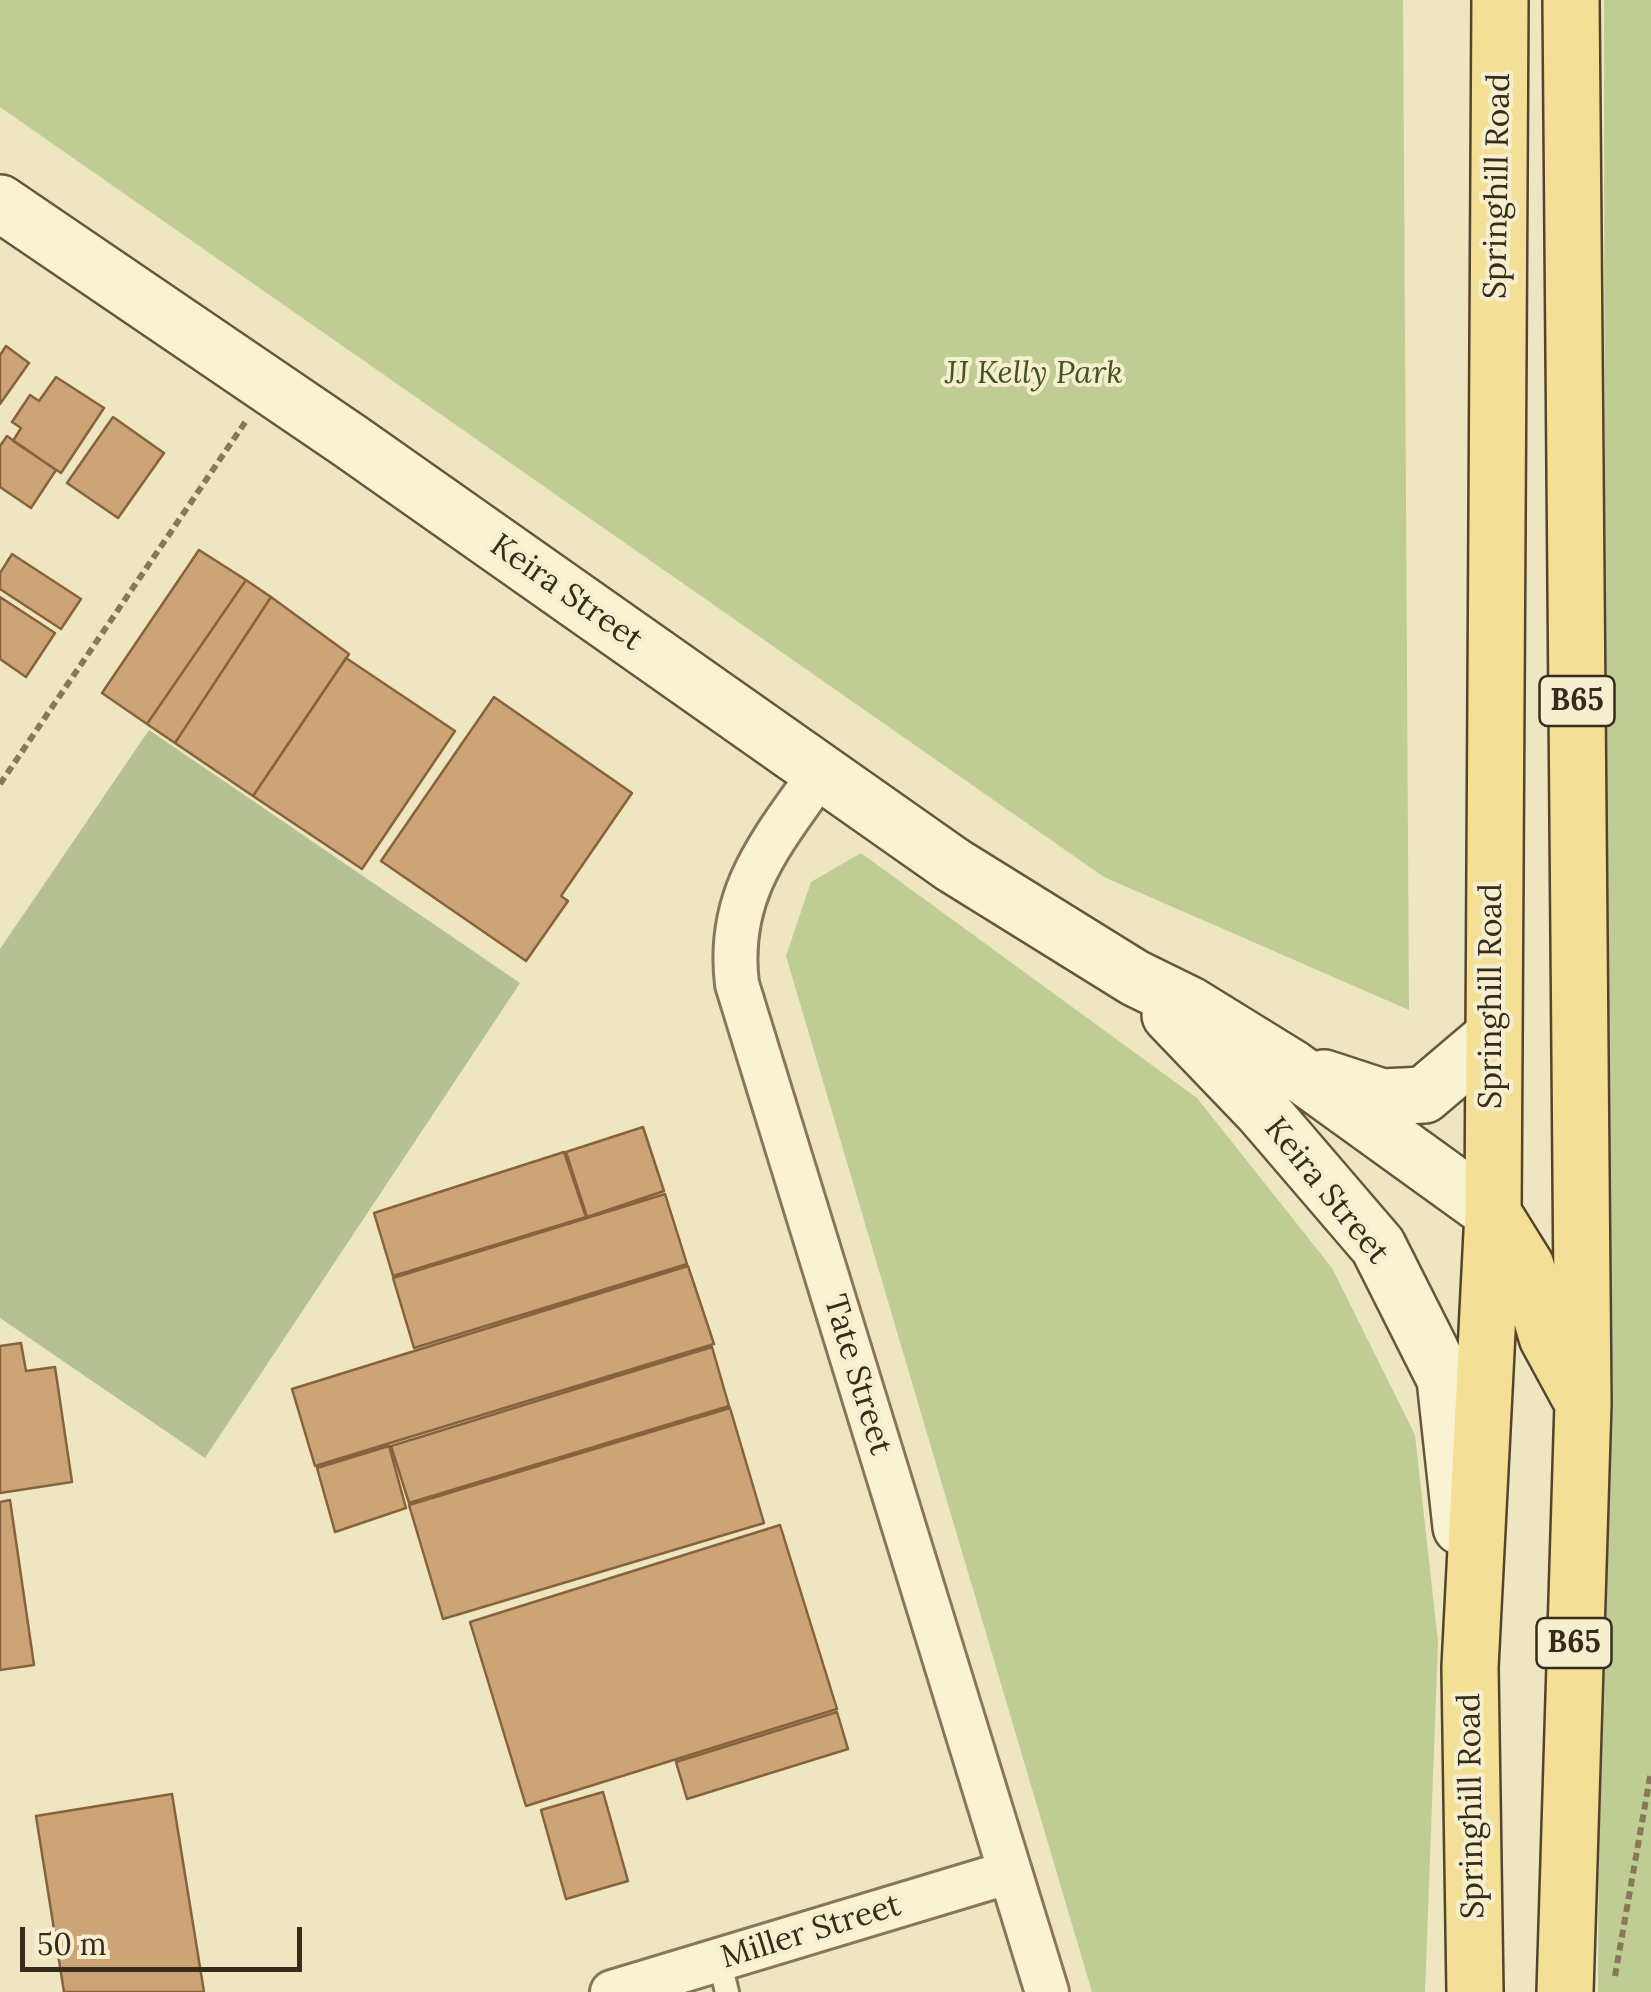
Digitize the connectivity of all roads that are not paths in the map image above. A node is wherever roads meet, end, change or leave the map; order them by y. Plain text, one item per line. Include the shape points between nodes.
1 (1500, 0) edge
2 (1571, 0) edge
3 (0, 203) edge
4 (822, 772) junction
5 (1135, 978) junction
6 (1490, 1038) junction
7 (1292, 1068) junction
8 (1493, 1212) junction
9 (1583, 1402) junction
10 (1470, 1619) junction
11 (1010, 1872) junction
12 (723, 1976) edge
13 (612, 1992) edge
14 (1048, 1992) edge
15 (1475, 1992) edge
16 (1565, 1992) edge

1 - 6 main road, Springhill Road / B65
2 - 9 main road, B65
3 - 4 main road, Keira Street
4 - 5 main road, Keira Street
4 - 11 street, Tate Street via 749,882 736,917 737,984
5 - 7 main road, Keira Street
5 - 10 main road, Keira Street via 1378,1246 1446,1379
6 - 7 main road, Keira Street via 1424,1094 1382,1096
6 - 8 main road, Springhill Road / B65
7 - 8 main road, Keira Street
8 - 9 main road via 1526,1266 1547,1337
8 - 10 main road, Springhill Road / B65
9 - 16 main road, B65
10 - 15 main road, Springhill Road / B65
11 - 12 street, Miller Street
11 - 14 street, Tate Street
12 - 13 street, Miller Street

